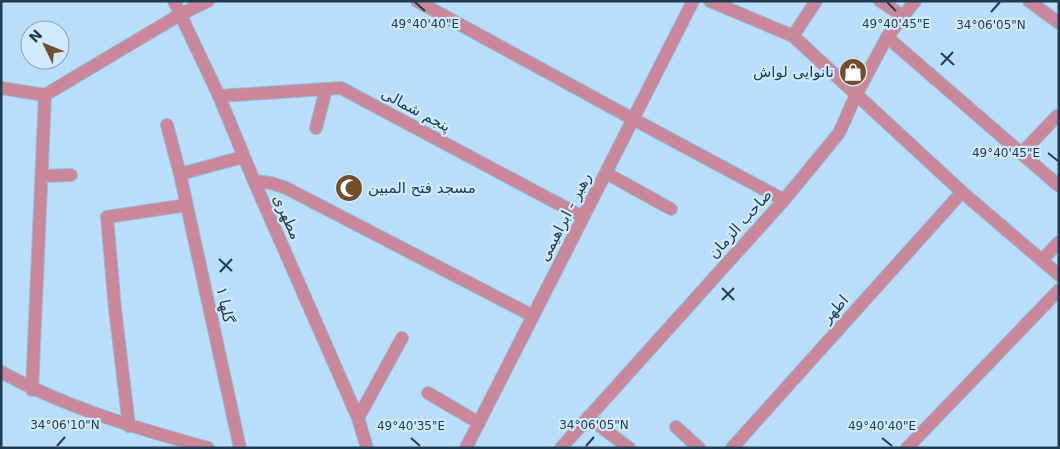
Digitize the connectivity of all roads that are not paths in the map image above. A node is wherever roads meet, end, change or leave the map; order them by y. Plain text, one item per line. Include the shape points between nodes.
1 (174, 1) edge
2 (208, 1) edge
3 (418, 1) edge
4 (693, 1) edge
5 (710, 1) edge
6 (816, 1) edge
7 (880, 1) edge
8 (915, 1) edge
9 (1029, 1) edge
10 (181, 14) junction
11 (903, 16) junction
12 (1059, 23) edge
13 (793, 36) junction
14 (887, 37) junction
15 (1, 88) edge
16 (326, 89) junction
17 (45, 95) junction
18 (856, 95) junction
19 (219, 96) junction
20 (1057, 116) dead end
21 (633, 120) junction
22 (167, 125) dead end
23 (316, 128) dead end
24 (1021, 154) junction
25 (243, 157) junction
26 (606, 173) junction
27 (180, 174) junction
28 (71, 175) dead end
29 (42, 176) junction
30 (254, 181) junction
31 (1059, 186) edge
32 (962, 192) junction
33 (784, 200) junction
34 (187, 205) junction
35 (671, 209) dead end
36 (583, 217) junction
37 (1059, 242) edge
38 (1042, 260) junction
39 (1059, 275) edge
40 (1059, 290) edge
41 (534, 316) junction
42 (402, 338) dead end
43 (1, 372) edge
44 (32, 390) junction
45 (428, 393) dead end
46 (588, 417) junction
47 (358, 418) junction
48 (479, 423) junction
49 (129, 426) junction
50 (676, 427) dead end
51 (208, 448) edge
52 (240, 448) edge
53 (367, 448) edge
54 (466, 448) edge
55 (561, 448) edge
56 (629, 448) edge
57 (699, 448) edge
58 (732, 448) edge
59 (907, 448) edge

1 - 10 street, مطهری
2 - 10 street
3 - 21 street
4 - 21 street, رهبر - ابراهیمی
5 - 13 street
6 - 13 street
7 - 11 street
8 - 11 street, صاحب الزمان
9 - 12 street
10 - 17 street
10 - 19 street, مطهری
11 - 14 street, صاحب الزمان
13 - 18 street
14 - 18 street, صاحب الزمان
14 - 24 street
15 - 17 street
16 - 19 street, پنجم شمالی
16 - 23 street
16 - 36 street, پنجم شمالی via 341,88
17 - 29 street
18 - 32 street
18 - 33 street, صاحب الزمان via 839,133
19 - 25 street, مطهری
20 - 24 street
21 - 26 street, رهبر - ابراهیمی
21 - 33 street
22 - 27 street, گلها ۱
24 - 31 street
25 - 27 street
25 - 30 street, مطهری
26 - 35 street
26 - 36 street, رهبر - ابراهیمی
27 - 34 street, گلها ۱
28 - 29 street
29 - 44 street
30 - 41 street via 286,188
30 - 47 street, مطهری
32 - 38 street
32 - 58 street, اطهر
33 - 46 street, صاحب الزمان
34 - 49 street via 108,217
34 - 52 street, گلها ۱
36 - 41 street, رهبر - ابراهیمی
37 - 38 street
38 - 39 street
40 - 59 street
41 - 48 street, رهبر - ابراهیمی
42 - 47 street
43 - 44 street
44 - 49 street
45 - 48 street
46 - 55 street, صاحب الزمان
46 - 56 street
47 - 53 street, مطهری
48 - 54 street, رهبر - ابراهیمی
49 - 51 street
50 - 57 street

